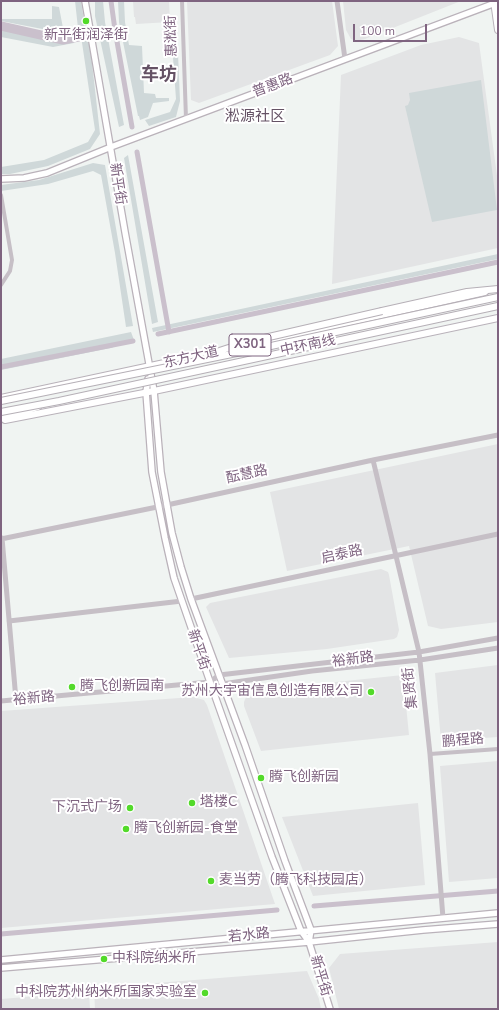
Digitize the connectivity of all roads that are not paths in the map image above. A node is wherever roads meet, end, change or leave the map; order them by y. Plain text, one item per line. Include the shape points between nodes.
1 (85, 1) edge
2 (182, 1) edge
3 (337, 1) edge
4 (496, 2) edge
5 (498, 30) edge
6 (345, 59) junction
7 (186, 119) junction
8 (111, 147) junction
9 (1, 179) edge
10 (1, 195) edge
11 (1, 285) edge
12 (498, 289) edge
13 (498, 297) edge
14 (498, 306) edge
15 (498, 318) edge
16 (181, 363) junction
17 (149, 367) junction
18 (154, 391) junction
19 (146, 392) junction
20 (1, 398) edge
21 (1, 401) edge
22 (59, 401) junction
23 (1, 412) edge
24 (1, 420) edge
25 (498, 435) edge
26 (373, 460) junction
27 (167, 505) junction
28 (158, 506) junction
29 (498, 534) edge
30 (2, 538) edge
31 (396, 556) junction
32 (191, 599) junction
33 (182, 601) junction
34 (9, 621) junction
35 (498, 638) edge
36 (498, 648) edge
37 (419, 652) junction
38 (420, 660) junction
39 (219, 675) junction
40 (210, 682) junction
41 (222, 684) junction
42 (16, 700) junction
43 (1, 701) edge
44 (498, 749) edge
45 (430, 754) junction
46 (498, 913) edge
47 (443, 918) junction
48 (498, 924) edge
49 (311, 930) junction
50 (301, 931) junction
51 (309, 942) junction
52 (1, 960) edge
53 (1, 968) edge
54 (330, 1009) edge

1 - 8 main road, 新平街
2 - 7 street, 惠淞街
3 - 6 street
4 - 5 main road
4 - 6 main road, 普惠路
6 - 7 main road, 普惠路
7 - 8 main road, 普惠路
8 - 9 main road, 普惠路 via 47,173
8 - 17 main road, 新平街
10 - 11 street via 12,260 10,271
12 - 16 main road, bridge via 467,292 247,342
12 - 17 main road, 东方大道 / X301
13 - 16 main road, 中环南线, bridge
14 - 22 main road, 中环南线, bridge
15 - 18 main road, 东方大道 / X301
16 - 21 main road, 中环南线, bridge
17 - 18 main road, 新平街
17 - 19 main road, 新平街
17 - 20 main road, 东方大道 / X301
18 - 19 main road, 东方大道 / X301
18 - 27 main road, 新平街 via 161,472
19 - 24 main road, 东方大道 / X301
19 - 28 main road, 新平街 via 152,472
22 - 23 main road, 中环南线, bridge
22 - 24 main road, bridge
25 - 26 street, 酝慧路
26 - 27 street, 酝慧路
26 - 31 street, 集贤街
27 - 28 street, 酝慧路
27 - 32 main road, 新平街 via 172,533
28 - 30 street, 酝慧路
28 - 33 main road, 新平街 via 174,578
29 - 31 street, 启泰路
30 - 34 street
31 - 32 street, 启泰路
31 - 37 street, 集贤街
32 - 39 main road, 新平街
33 - 34 street
33 - 40 main road, 新平街
34 - 42 street
35 - 37 street, 裕新路
36 - 38 street, 裕新路
37 - 38 street, 集贤街
37 - 39 street, 裕新路
38 - 41 street, 裕新路 via 312,671
38 - 45 street, 集贤街
39 - 40 street
39 - 41 main road, 新平街
40 - 41 main road, 裕新路
40 - 42 street, 裕新路
40 - 50 main road, 新平街
41 - 49 main road, 新平街
42 - 43 street, 裕新路
44 - 45 street, 鹏程路
45 - 47 street, 集贤街
46 - 47 main road, 若水路
47 - 49 main road, 若水路
48 - 51 main road, 若水路
49 - 50 main road, 若水路
49 - 51 main road, 新平街
50 - 51 main road, 新平街
50 - 52 main road, 若水路
51 - 53 main road, 若水路
51 - 54 main road, 新平街

